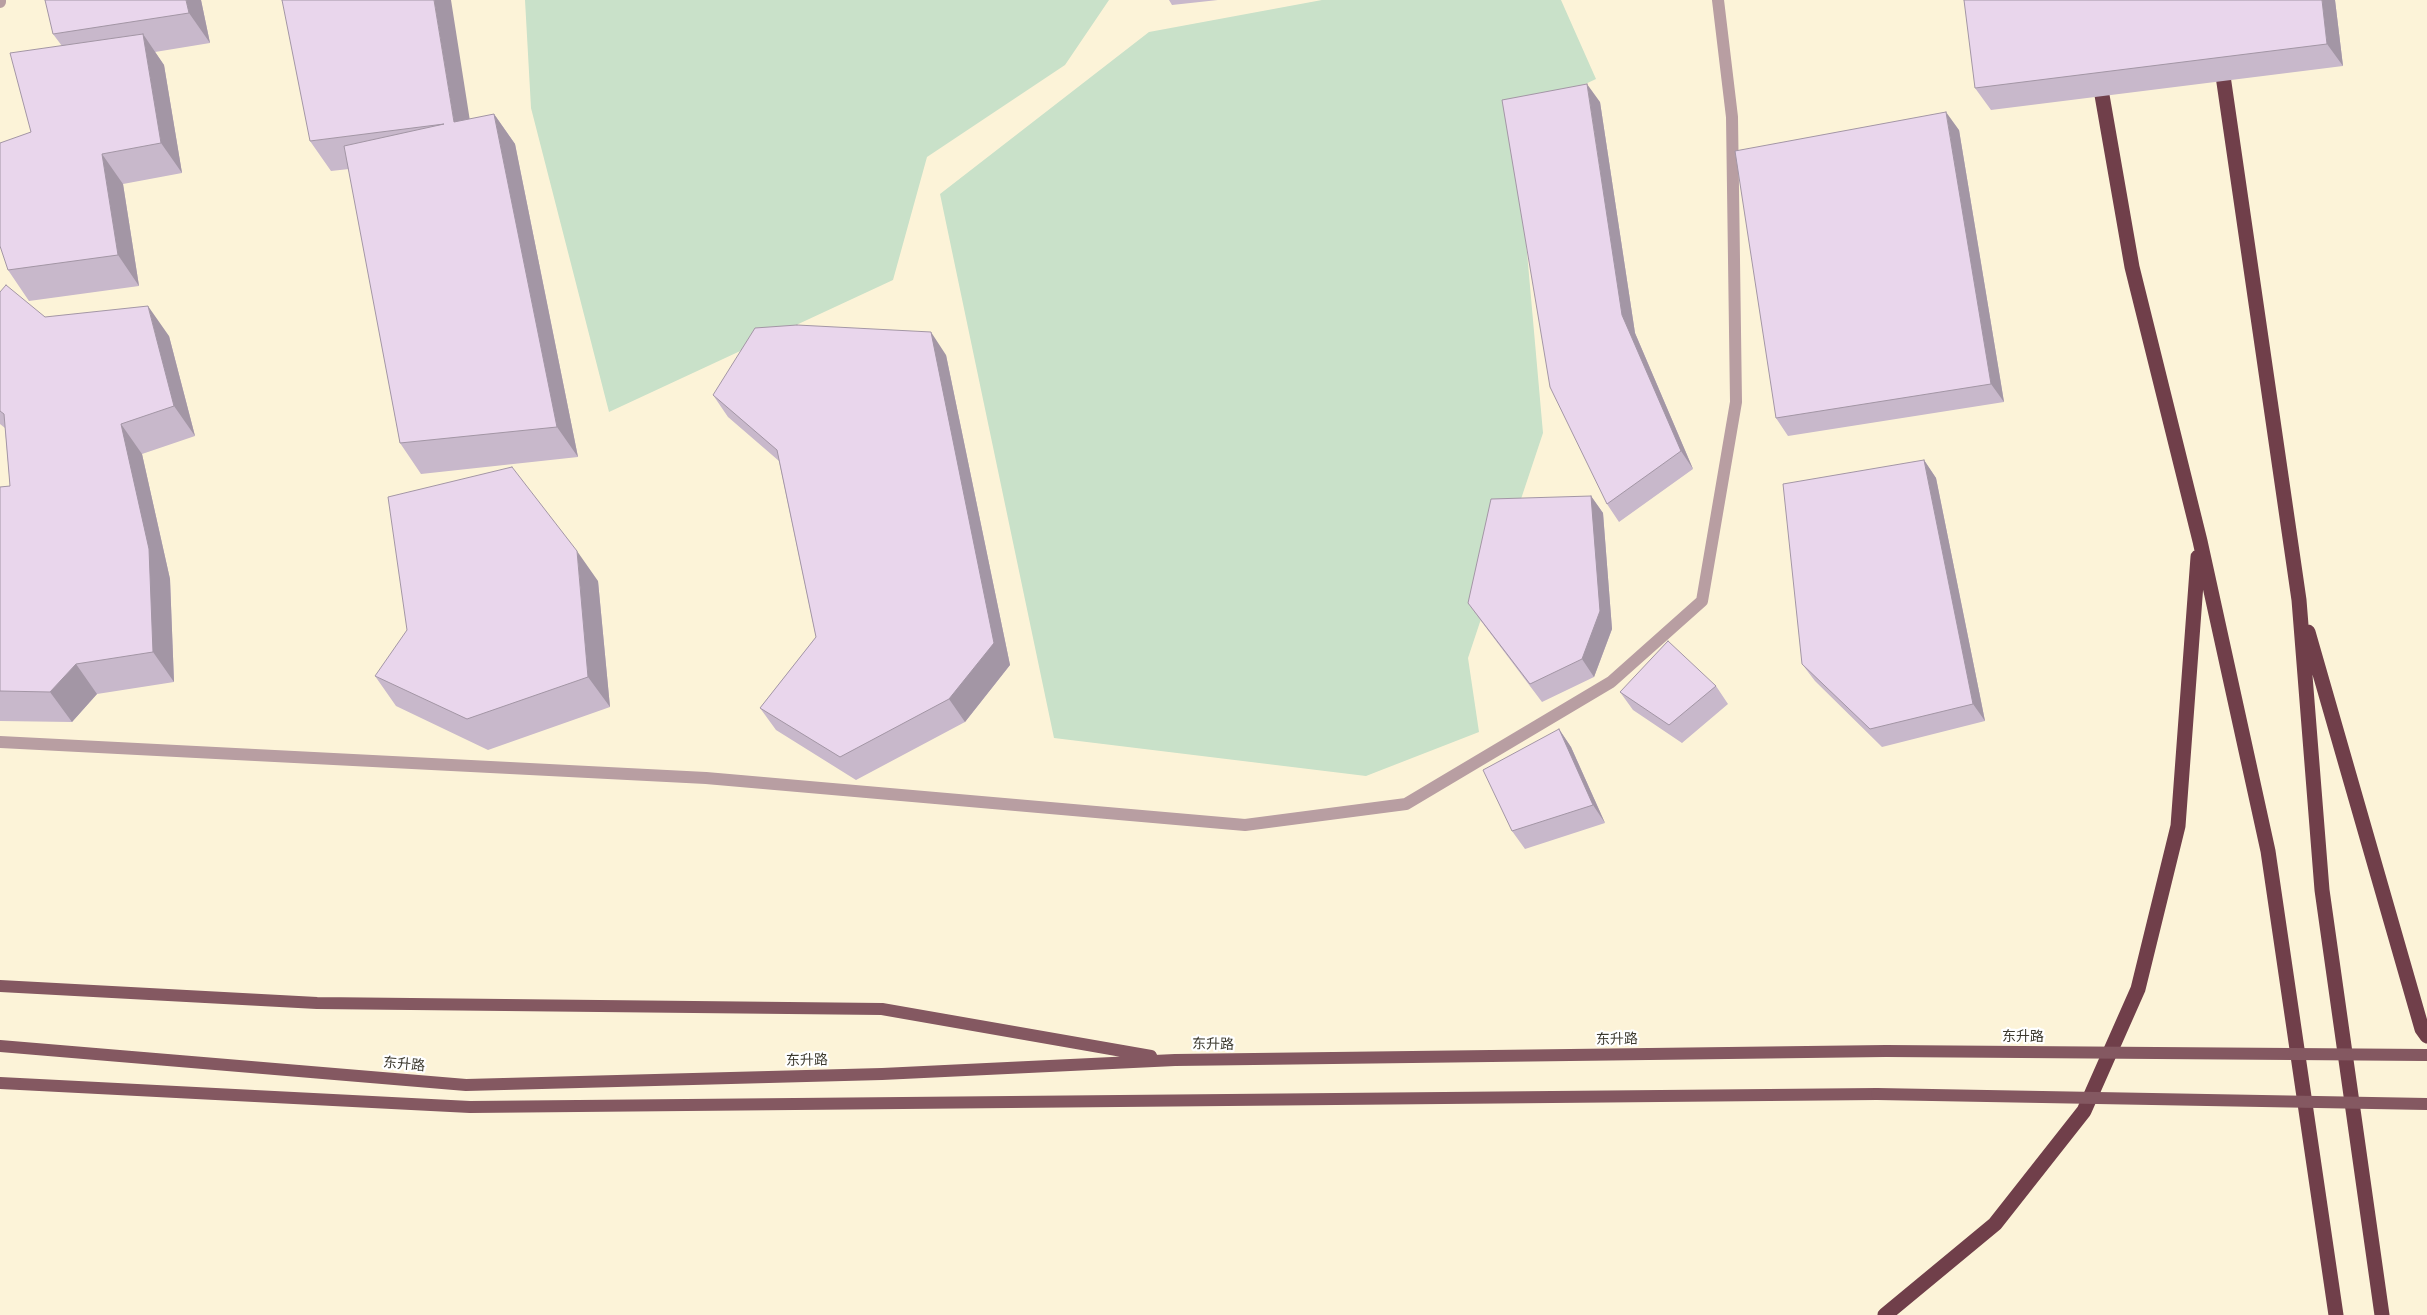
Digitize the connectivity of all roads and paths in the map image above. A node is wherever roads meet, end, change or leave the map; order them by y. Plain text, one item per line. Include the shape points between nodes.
1 (1718, 0) edge
2 (2219, 50) edge
3 (2097, 63) edge
4 (2200, 540) junction
5 (2299, 600) junction
6 (0, 742) edge
7 (0, 986) edge
8 (2427, 1036) edge
9 (0, 1046) edge
10 (2427, 1055) edge
11 (1176, 1060) junction
12 (0, 1083) edge
13 (2427, 1104) edge
14 (1884, 1315) edge
15 (2336, 1315) edge
16 (2382, 1315) edge

1 - 6 lane via 1732,117 1736,402 1702,601 1611,682 1406,804 1245,825 706,778
2 - 5 highway
3 - 4 highway via 2132,268
4 - 14 highway via 2178,826 2138,989 2084,1111 1995,1224
4 - 15 highway via 2268,851
5 - 8 highway via 2422,1029
5 - 16 highway via 2322,890
7 - 11 main road via 317,1004 882,1010
9 - 11 main road, 东升路 via 466,1085 882,1074
10 - 11 main road, 东升路, bridge via 1886,1051
12 - 13 main road, bridge via 470,1107 1878,1094

